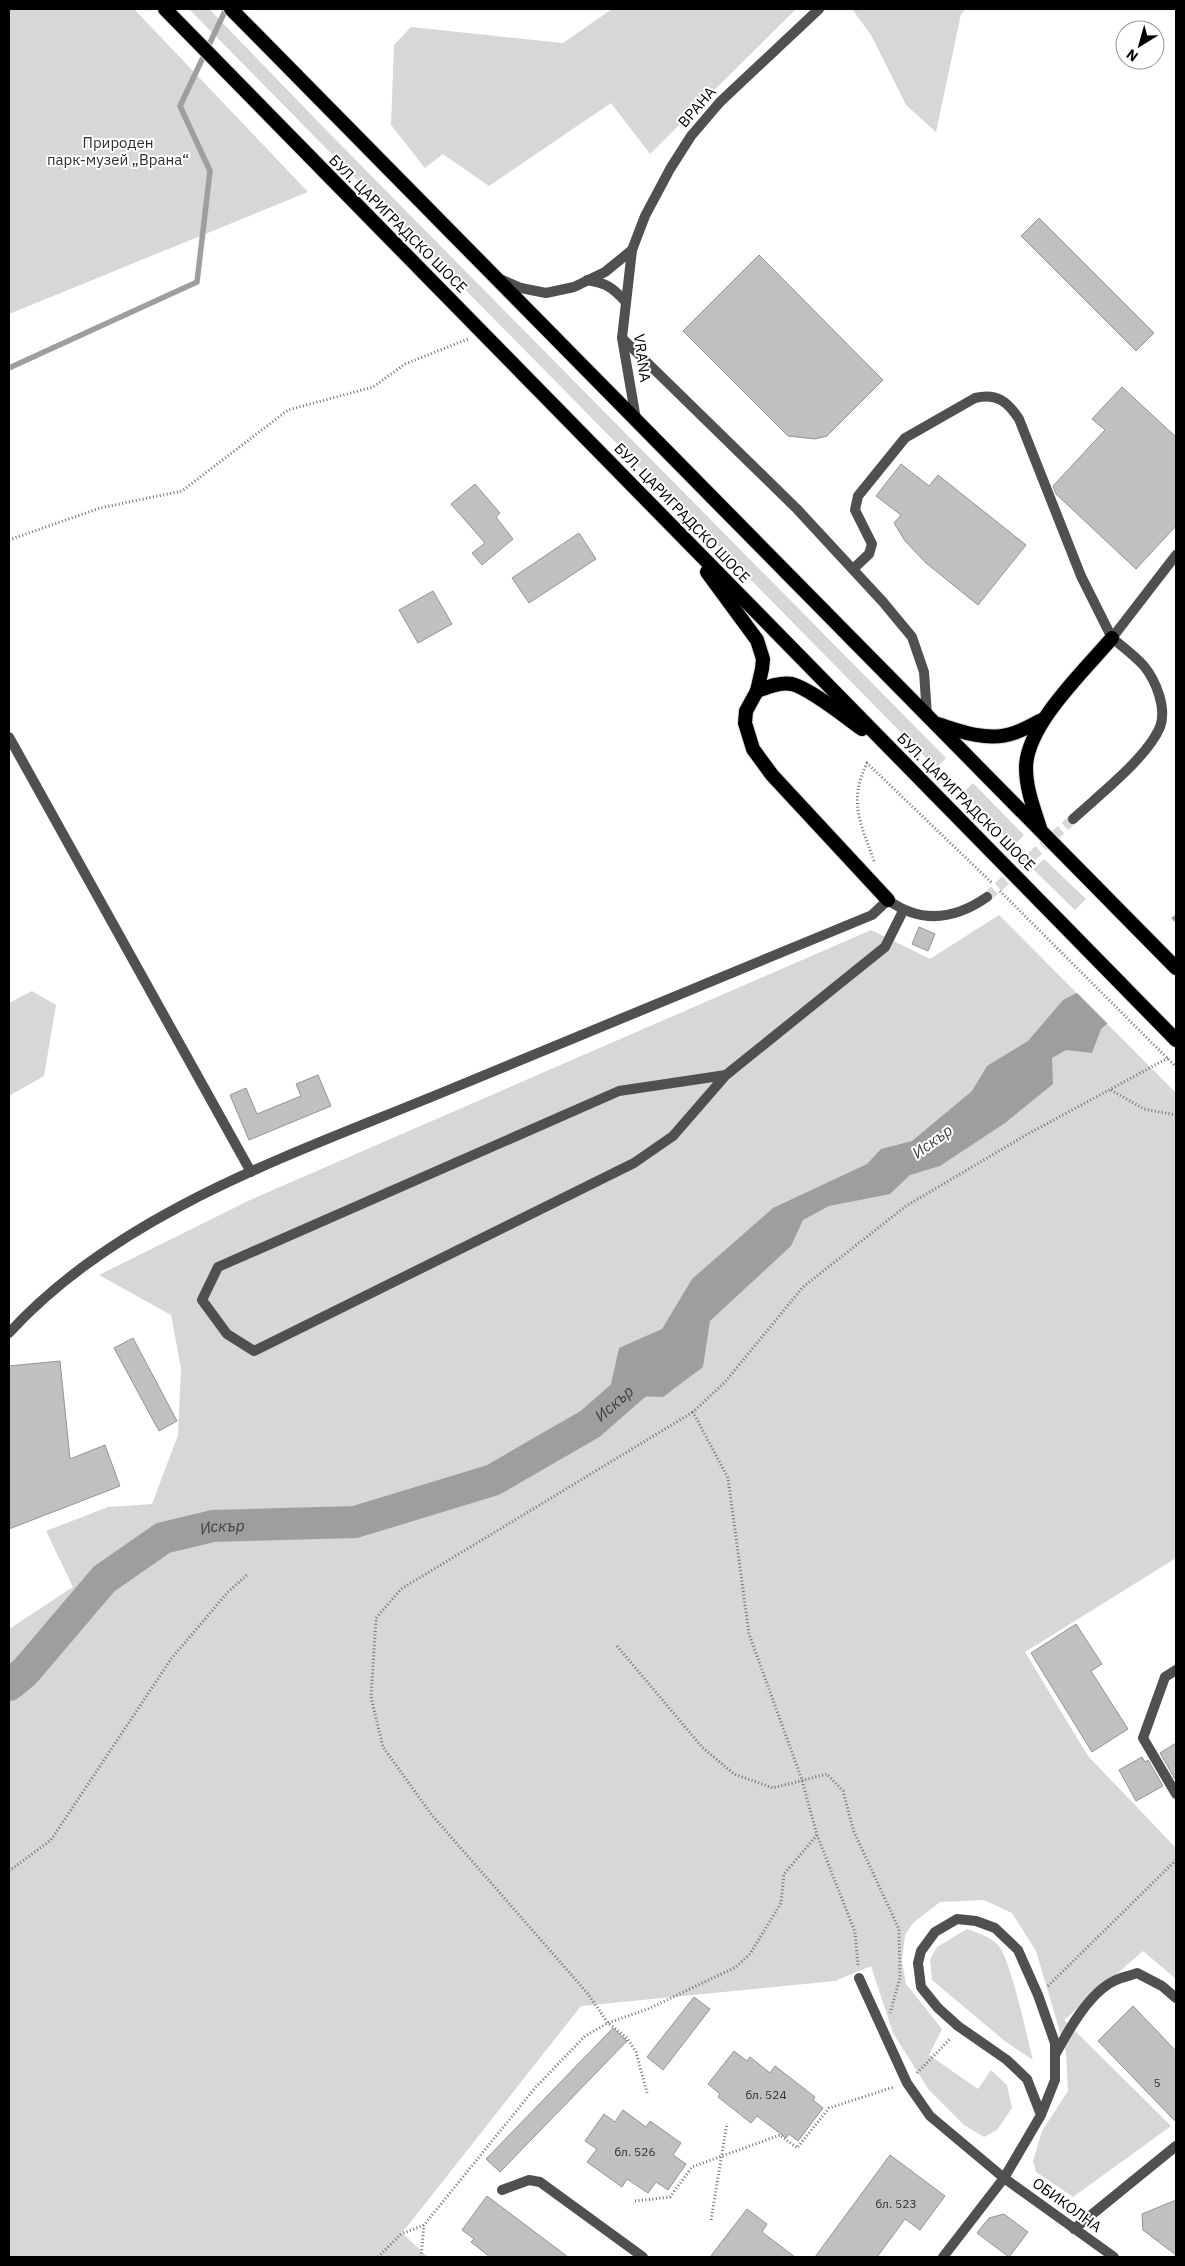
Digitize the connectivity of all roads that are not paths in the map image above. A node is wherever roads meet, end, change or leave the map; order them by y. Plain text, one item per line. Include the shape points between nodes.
1 (165, 9) edge
2 (231, 9) edge
3 (818, 9) edge
4 (632, 250) junction
5 (497, 278) junction
6 (587, 280) junction
7 (625, 301) junction
8 (622, 338) junction
9 (636, 419) junction
10 (676, 531) junction
11 (1176, 555) edge
12 (853, 569) junction
13 (1112, 638) junction
14 (757, 691) junction
15 (931, 719) junction
16 (1042, 720) junction
17 (9, 736) edge
18 (888, 746) junction
19 (1073, 819) tunnel mouth
20 (1041, 831) junction
21 (987, 897) tunnel mouth
22 (888, 900) junction
23 (903, 911) junction
24 (1176, 968) edge
25 (1171, 1035) edge
26 (726, 1075) junction
27 (251, 1172) junction
28 (9, 1333) edge
29 (1176, 1670) edge
30 (1176, 1794) edge
31 (859, 1978) road end
32 (1176, 1998) edge
33 (1055, 2056) junction
34 (1041, 2115) junction
35 (1176, 2146) edge
36 (1004, 2178) junction
37 (502, 2190) dead end
38 (1074, 2229) junction
39 (643, 2257) edge
40 (943, 2257) edge
41 (1114, 2257) edge

1 - 10 highway, БУЛ. ЦАРИГРАДСКО ШОСЕ
2 - 5 highway
3 - 4 street, ВРАНА via 720,102 691,136 645,216
4 - 6 street via 605,272
4 - 7 street, VRANA
5 - 6 street via 521,288 546,293 574,287
5 - 9 highway
6 - 7 street via 603,283
7 - 8 street, VRANA
8 - 9 street, VRANA
8 - 12 street via 797,508
9 - 15 highway
10 - 14 highway via 757,640 763,659
10 - 18 highway, БУЛ. ЦАРИГРАДСКО ШОСЕ
11 - 13 street
12 - 13 street via 869,554 872,544 855,510 858,496 905,438 975,398 998,399 1009,405 1019,419 1081,576
12 - 15 street via 912,637 924,672
13 - 16 highway
13 - 19 street via 1144,666 1153,681 1162,713 1160,727 1141,754
14 - 18 highway via 792,684
14 - 22 highway via 746,711 744,723 753,749 772,775
15 - 16 highway via 962,733 988,737 1012,734
15 - 20 highway
16 - 20 highway via 1026,756 1027,784
17 - 27 street
18 - 25 highway, БУЛ. ЦАРИГРАДСКО ШОСЕ
20 - 24 highway
21 - 23 street via 971,908 947,916
22 - 23 street
22 - 27 street via 872,915
23 - 26 street via 885,947
26 - 26 street via 673,1136 634,1163 254,1351 227,1334 202,1300 218,1267 618,1091
27 - 28 street via 130,1233 65,1280
29 - 30 street via 1165,1677 1143,1738
31 - 36 street, ОБИКОЛНА via 907,2083 930,2116
32 - 33 street via 1162,1986 1137,1973 1113,1981 1087,2004
33 - 34 street via 1055,2080
33 - 34 street via 1055,2043 1018,1950 995,1928 976,1920 957,1920 935,1932 921,1951 918,1963 921,1987 958,2026 1007,2060 1027,2079
34 - 36 street
35 - 38 street
36 - 38 street, ОБИКОЛНА
36 - 40 street
37 - 39 street via 529,2180 540,2182
38 - 41 street, ОБИКОЛНА

